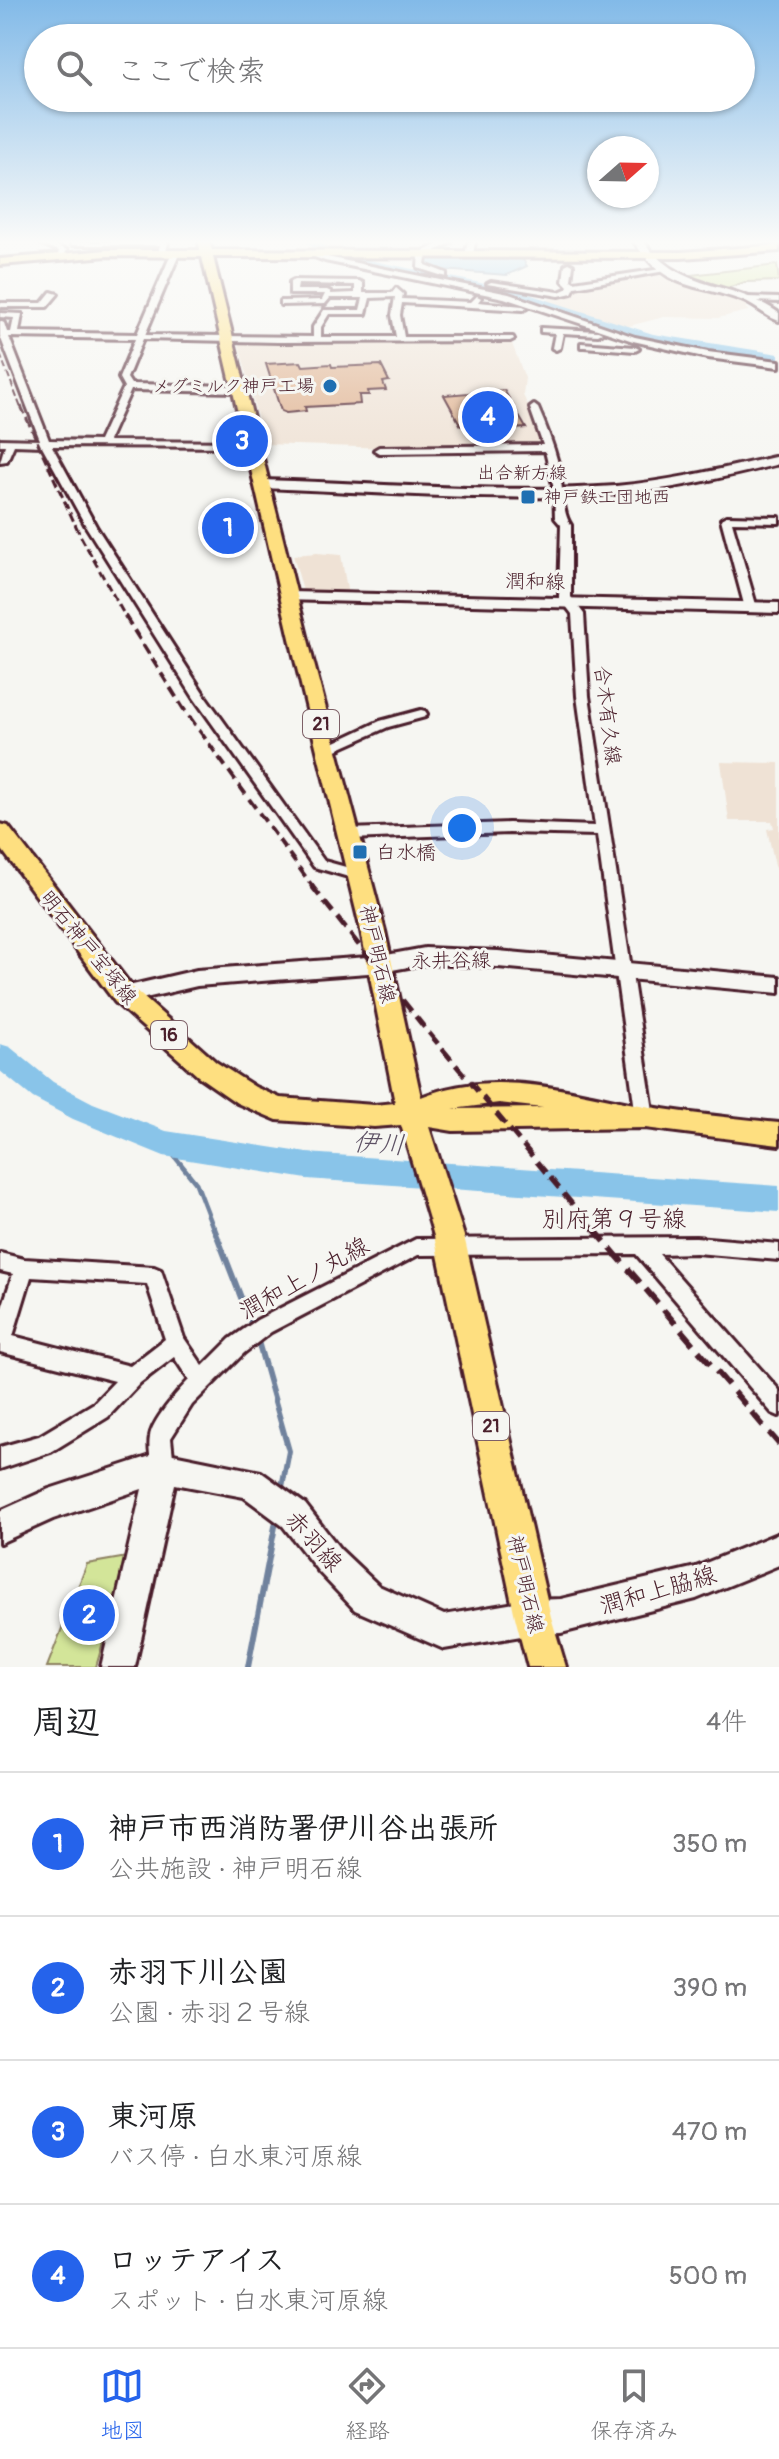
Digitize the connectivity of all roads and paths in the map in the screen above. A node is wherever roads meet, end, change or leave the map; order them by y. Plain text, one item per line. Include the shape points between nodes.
1 (147, 320) edge
2 (223, 320) edge
3 (319, 320) edge
4 (397, 320) edge
5 (569, 320) edge
6 (564, 328) junction
7 (6, 330) edge
8 (544, 330) dead end
9 (594, 333) junction
10 (139, 338) junction
11 (228, 338) junction
12 (317, 338) junction
13 (400, 339) junction
14 (510, 339) dead end
15 (634, 344) junction
16 (556, 348) dead end
17 (779, 364) edge
18 (128, 387) junction
19 (239, 389) junction
20 (534, 408) dead end
21 (6, 442) edge
22 (45, 442) junction
23 (102, 444) junction
24 (253, 445) junction
25 (550, 448) junction
26 (379, 450) dead end
27 (0, 459) edge
28 (779, 460) edge
29 (261, 484) junction
30 (561, 491) junction
31 (779, 520) edge
32 (290, 597) junction
33 (572, 604) junction
34 (751, 608) junction
35 (779, 608) edge
36 (421, 714) dead end
37 (327, 749) junction
38 (0, 831) edge
39 (604, 831) junction
40 (349, 834) junction
41 (359, 875) junction
42 (381, 964) junction
43 (624, 972) junction
44 (779, 985) edge
45 (124, 995) junction
46 (645, 1117) junction
47 (415, 1123) junction
48 (779, 1134) edge
49 (449, 1240) junction
50 (640, 1245) junction
51 (779, 1252) edge
52 (0, 1262) edge
53 (24, 1268) junction
54 (0, 1342) edge
55 (176, 1343) junction
56 (133, 1376) junction
57 (201, 1380) junction
58 (779, 1406) edge
59 (0, 1458) edge
60 (163, 1467) junction
61 (0, 1527) edge
62 (779, 1549) edge
63 (533, 1617) junction
64 (118, 1667) edge
65 (547, 1667) edge

1 - 10 street
2 - 11 main road, 神戸明石線 / 21
3 - 12 street
4 - 13 street
5 - 15 street
6 - 8 street
6 - 9 street
6 - 16 street
7 - 10 street
7 - 22 street
9 - 15 street
9 - 15 street via 588,346
10 - 11 street
10 - 18 street via 123,378
11 - 12 street
11 - 19 main road, 神戸明石線 / 21
12 - 13 street
13 - 14 street
15 - 17 street
18 - 19 street
18 - 23 street
19 - 24 main road, 神戸明石線 / 21
20 - 25 street, 合木有久線
21 - 22 street
21 - 27 street
22 - 23 street
22 - 41 street via 92,528 200,698 319,864
23 - 24 street
24 - 29 main road, 神戸明石線 / 21
25 - 26 street
25 - 30 street, 合木有久線
28 - 30 street, 出合新方線 via 684,482
29 - 30 street, 出合新方線
29 - 32 main road, 神戸明石線 / 21
30 - 33 street, 合木有久線 via 565,597
31 - 34 street via 726,519
32 - 33 street, 潤和線
32 - 37 main road, 神戸明石線 / 21
33 - 34 street, 潤和線
33 - 39 street, 合木有久線 via 578,614 583,696
34 - 35 street, 潤和線
36 - 37 street
37 - 40 main road, 神戸明石線 / 21
38 - 45 main road, 明石神戸宝塚線 / 16
39 - 40 street via 509,828
39 - 43 street, 合木有久線
40 - 41 main road, 神戸明石線 / 21
41 - 42 main road, 神戸明石線 / 21
42 - 43 street, 永井谷線 via 425,956
42 - 45 street, 永井谷線 via 197,978
42 - 47 main road, 神戸明石線 / 21
43 - 44 street, 永井谷線
43 - 46 street, 合木有久線
45 - 47 main road, 明石神戸宝塚線 / 16 via 207,1069 277,1109
46 - 47 main road, 明石神戸宝塚線 / 16
46 - 48 main road, 明石神戸宝塚線 / 16
47 - 49 main road, 神戸明石線 / 21
49 - 50 street, 別府第９号線
49 - 57 street, 潤和上ノ丸線 via 416,1247 264,1326
49 - 63 main road, 神戸明石線 / 21
50 - 51 street, 別府第９号線
50 - 58 street
52 - 53 street
53 - 54 street
53 - 55 street via 154,1276
54 - 56 street
55 - 56 street
55 - 57 street
56 - 59 street via 101,1410 44,1445
57 - 60 street, 潤和上ノ丸線 via 160,1436
60 - 61 street, 赤羽線
60 - 63 street, 赤羽線 via 250,1483 279,1503 367,1598 408,1618 444,1632
60 - 64 street
62 - 63 street, 潤和上脇線 via 696,1583 561,1616
63 - 65 main road, 神戸明石線 / 21

